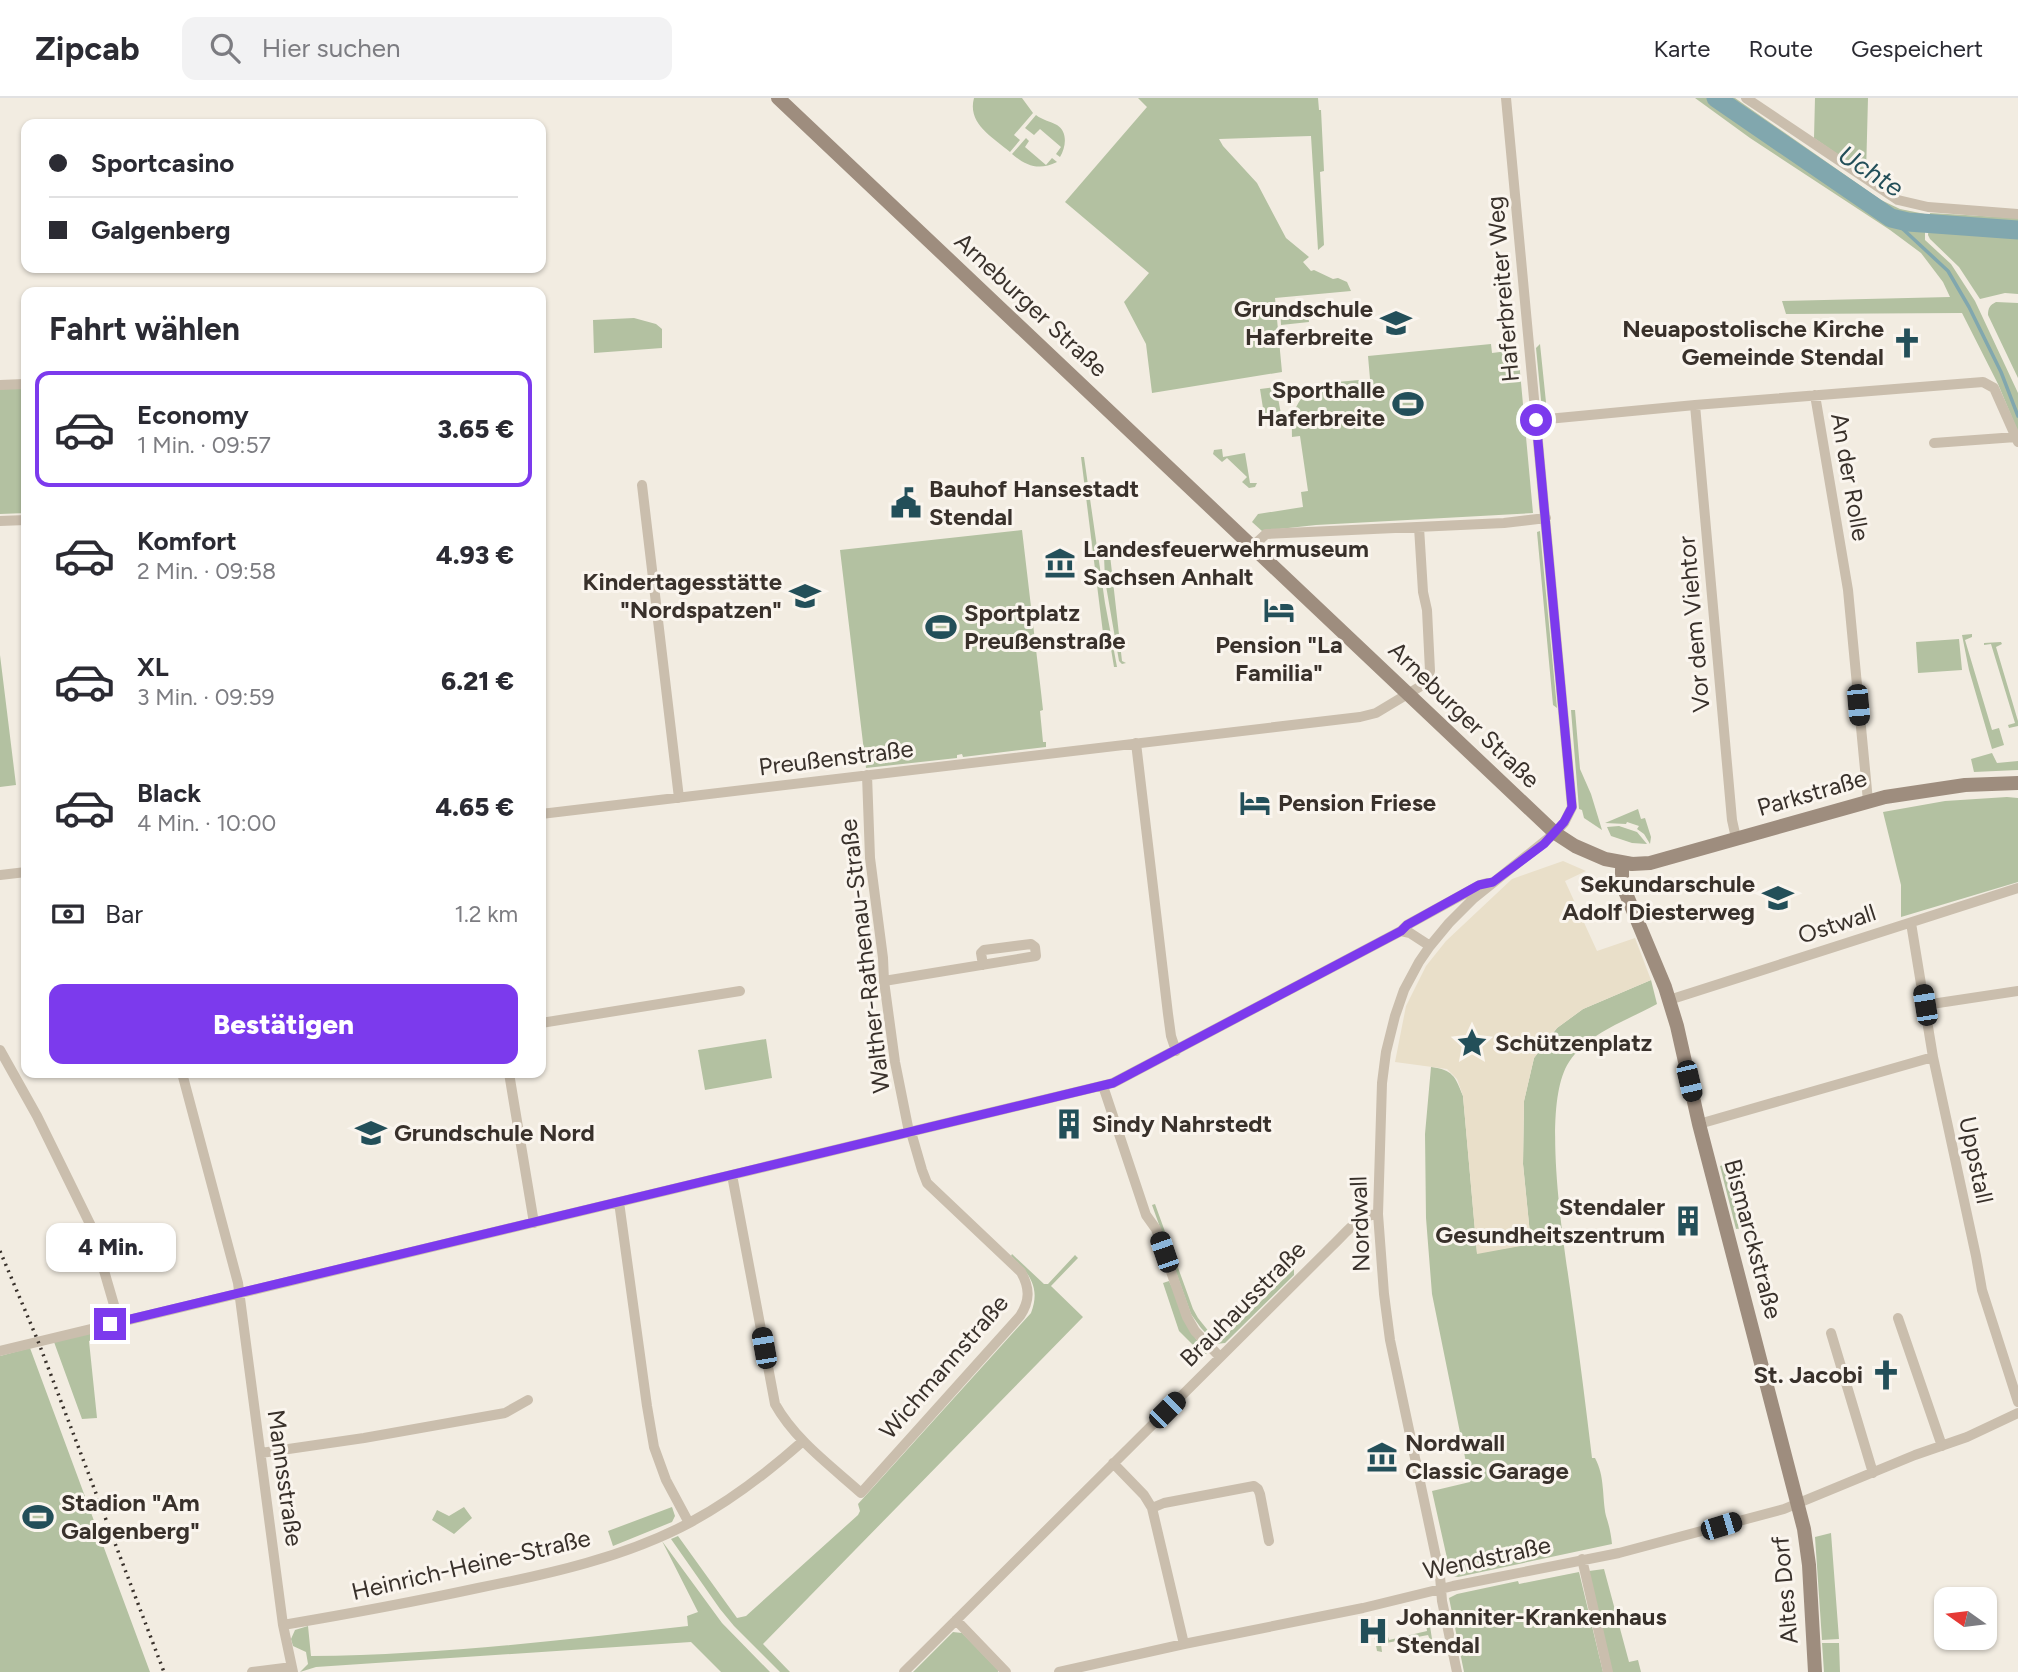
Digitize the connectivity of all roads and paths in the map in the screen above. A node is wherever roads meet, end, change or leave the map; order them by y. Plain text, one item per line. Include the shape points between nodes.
1 (778, 98) edge
2 (1506, 98) edge
3 (1746, 98) edge
4 (2018, 214) edge
5 (21, 384) edge
6 (0, 385) edge
7 (1815, 395) junction
8 (1695, 405) junction
9 (1536, 420) junction
10 (2017, 440) edge
11 (1934, 443) dead end
12 (642, 485) dead end
13 (1546, 518) junction
14 (21, 520) edge
15 (0, 521) edge
16 (1419, 527) junction
17 (1253, 546) junction
18 (1408, 693) junction
19 (1136, 743) junction
20 (867, 775) junction
21 (2018, 783) edge
22 (679, 798) junction
23 (1868, 801) junction
24 (546, 813) edge
25 (1555, 833) junction
26 (1736, 838) junction
27 (1622, 863) junction
28 (21, 873) edge
29 (0, 875) edge
30 (1493, 882) junction
31 (2018, 888) edge
32 (1911, 923) junction
33 (1401, 931) junction
34 (1430, 946) junction
35 (983, 965) junction
36 (884, 981) junction
37 (740, 991) dead end
38 (2018, 991) edge
39 (1667, 994) junction
40 (1925, 1005) junction
41 (546, 1022) edge
42 (0, 1050) edge
43 (1176, 1051) junction
44 (1933, 1057) junction
45 (183, 1078) edge
46 (510, 1078) edge
47 (1103, 1086) junction
48 (1699, 1124) junction
49 (910, 1132) junction
50 (733, 1175) junction
51 (619, 1202) junction
52 (1378, 1214) junction
53 (534, 1223) junction
54 (240, 1294) junction
55 (1898, 1318) dead end
56 (119, 1322) junction
57 (1831, 1333) dead end
58 (0, 1350) edge
59 (1220, 1357) junction
60 (528, 1400) dead end
61 (2018, 1402) edge
62 (2018, 1413) edge
63 (803, 1441) junction
64 (1942, 1446) junction
65 (261, 1453) junction
66 (1113, 1463) junction
67 (1873, 1473) junction
68 (1797, 1503) junction
69 (1152, 1508) junction
70 (689, 1523) junction
71 (1269, 1541) dead end
72 (1582, 1559) junction
73 (1441, 1589) junction
74 (956, 1620) junction
75 (283, 1625) junction
76 (1184, 1644) junction
77 (292, 1669) edge
78 (253, 1672) edge
79 (904, 1672) edge
80 (1006, 1672) edge
81 (1059, 1672) edge
82 (1457, 1672) edge
83 (1608, 1672) edge
84 (1815, 1672) edge

1 - 17 main road, Arneburger Straße
2 - 9 street, Haferbreiter Weg
3 - 4 street via 1898,200
5 - 6 street
7 - 8 street
7 - 10 street, An der Rolle via 1983,382 1994,388
7 - 23 street, An der Rolle via 1848,590
8 - 9 street
8 - 26 street, Vor dem Viehtor
9 - 13 street, Haferbreiter Weg
10 - 11 street, An der Rolle
12 - 22 street
13 - 16 street
13 - 25 street, Haferbreiter Weg via 1573,800 1571,812
14 - 15 street
16 - 17 street via 1266,534
16 - 18 street, Preußenstraße via 1430,671 1424,683
17 - 18 main road, Arneburger Straße
18 - 19 street, Preußenstraße via 1376,713 1360,717
18 - 25 main road, Arneburger Straße
19 - 20 street, Preußenstraße
19 - 43 street via 1167,1014
20 - 22 street, Preußenstraße
20 - 36 street, Walther-Rathenau-Straße via 870,858
21 - 23 main road, Parkstraße via 1942,787
22 - 24 street, Preußenstraße
23 - 26 main road, Parkstraße
25 - 27 main road, Arneburger Straße
25 - 30 street, Nordwall
26 - 27 main road, Parkstraße via 1652,863
27 - 39 main road via 1622,884
28 - 29 street
30 - 33 street via 1479,885
30 - 34 street, Nordwall
31 - 32 street, Ostwall
32 - 39 street, Ostwall
32 - 40 street, Uppstall
33 - 34 street
33 - 43 street
34 - 52 street, Nordwall via 1404,990 1386,1052
35 - 35 street via 1036,956 1035,947 984,950
35 - 36 street
36 - 49 street, Walther-Rathenau-Straße
37 - 41 street
38 - 40 street
39 - 48 main road, Bismarckstraße
40 - 44 street, Uppstall
42 - 56 street via 91,1226
43 - 47 street
44 - 48 street
44 - 61 street, Uppstall via 1979,1281
45 - 54 street, Mannsstraße
46 - 53 street
47 - 49 street
47 - 59 street via 1146,1215 1156,1229 1187,1317
48 - 68 main road, Bismarckstraße
49 - 50 street
49 - 63 street, Wichmannstraße via 927,1182 1021,1272 1028,1287 1026,1307 861,1493
50 - 51 street
50 - 63 street via 772,1396
51 - 53 street
51 - 70 street via 653,1438 666,1480
52 - 59 street, Brauhausstraße via 1361,1218
52 - 73 street, Nordwall via 1390,1340
53 - 54 street
54 - 56 street
54 - 65 street, Mannsstraße
55 - 64 street
56 - 58 street
57 - 67 street
59 - 66 street, Brauhausstraße
60 - 65 street via 505,1413
62 - 64 street, Wendstraße
63 - 70 street, Heinrich-Heine-Straße via 734,1496
64 - 67 street, Wendstraße
65 - 75 street, Mannsstraße
66 - 69 street
66 - 74 street, Brauhausstraße
67 - 68 street, Wendstraße
68 - 72 street, Wendstraße via 1628,1551
68 - 84 main road, Altes Dorf via 1808,1551
69 - 71 street via 1254,1486 1260,1494
69 - 76 street
70 - 75 street, Heinrich-Heine-Straße via 548,1574
72 - 73 street, Wendstraße
72 - 83 street
73 - 76 street, Wendstraße
73 - 82 street, Nordwall
74 - 79 street, Brauhausstraße
74 - 80 street
75 - 77 street, Mannsstraße
76 - 81 street, Wendstraße
77 - 78 street, Mannsstraße

